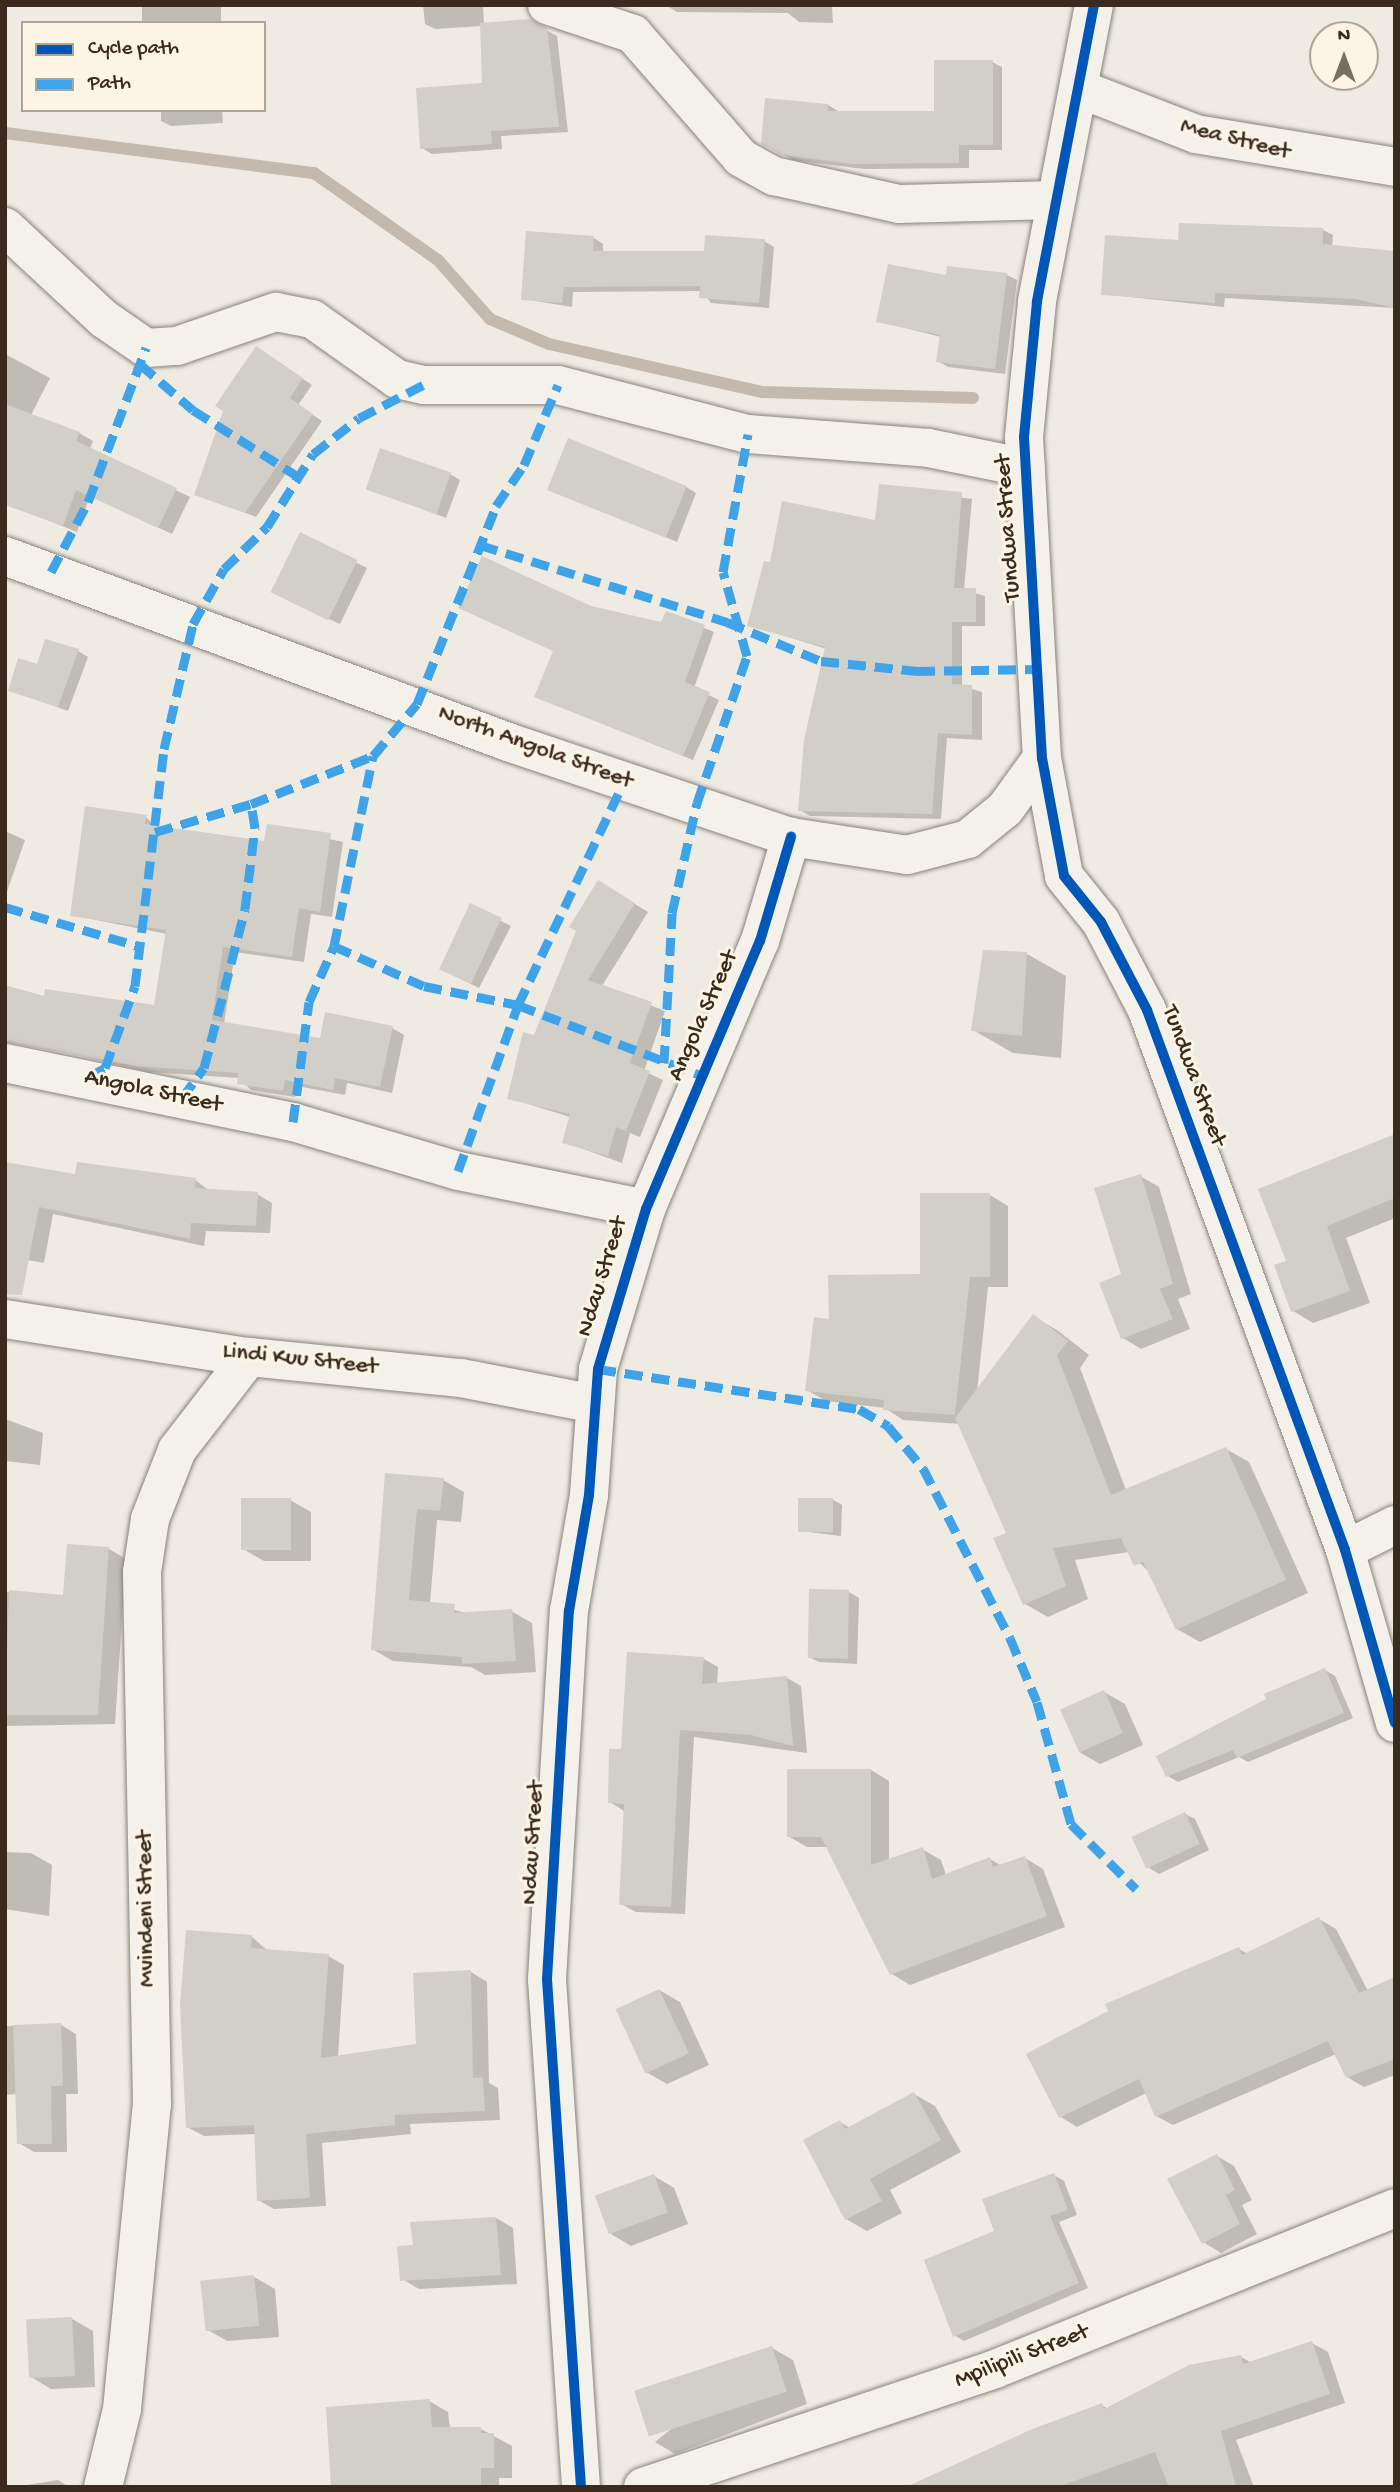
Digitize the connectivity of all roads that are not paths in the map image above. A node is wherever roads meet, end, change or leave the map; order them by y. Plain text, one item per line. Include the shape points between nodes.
1 (547, 5) edge
2 (1094, 5) edge
3 (1080, 89) junction
4 (1395, 167) edge
5 (1056, 200) junction
6 (5, 227) edge
7 (1025, 452) junction
8 (5, 556) edge
9 (1042, 758) junction
10 (791, 837) junction
11 (5, 1063) edge
12 (646, 1209) junction
13 (5, 1320) edge
14 (249, 1357) junction
15 (595, 1404) junction
16 (1395, 1525) edge
17 (1345, 1550) junction
18 (1395, 1723) edge
19 (1395, 2208) edge
20 (103, 2487) edge
21 (581, 2487) edge
22 (643, 2487) edge

1 - 5 street via 633,34 741,158 774,176 899,204
2 - 3 street, Tundwa Street
3 - 4 street, Mea Street via 1196,134
3 - 5 street, Tundwa Street
5 - 7 street, Tundwa Street via 1037,302
6 - 7 street via 104,319 146,348 177,346 276,312 312,319 351,341 397,379 558,384 748,435
7 - 9 street, Tundwa Street
8 - 10 street, North Angola Street via 508,742
9 - 10 street, North Angola Street via 1005,809 968,839 907,855
9 - 17 street, Tundwa Street via 1063,876 1101,922 1147,1010
10 - 12 street, Angola Street via 760,941
11 - 12 street, Angola Street via 293,1122 458,1171
12 - 15 street, Ndau Street via 610,1314
13 - 14 street, Lindi Kuu Street
14 - 15 street, Lindi Kuu Street via 461,1378
14 - 20 street, Mvindeni Street via 177,1450 150,1519 142,1572 152,2104 122,2409
15 - 21 street, Ndau Street via 583,1539 569,1611 547,1979
16 - 17 street
17 - 18 street, Tundwa Street
19 - 22 street, Mpilipili Street via 996,2369

